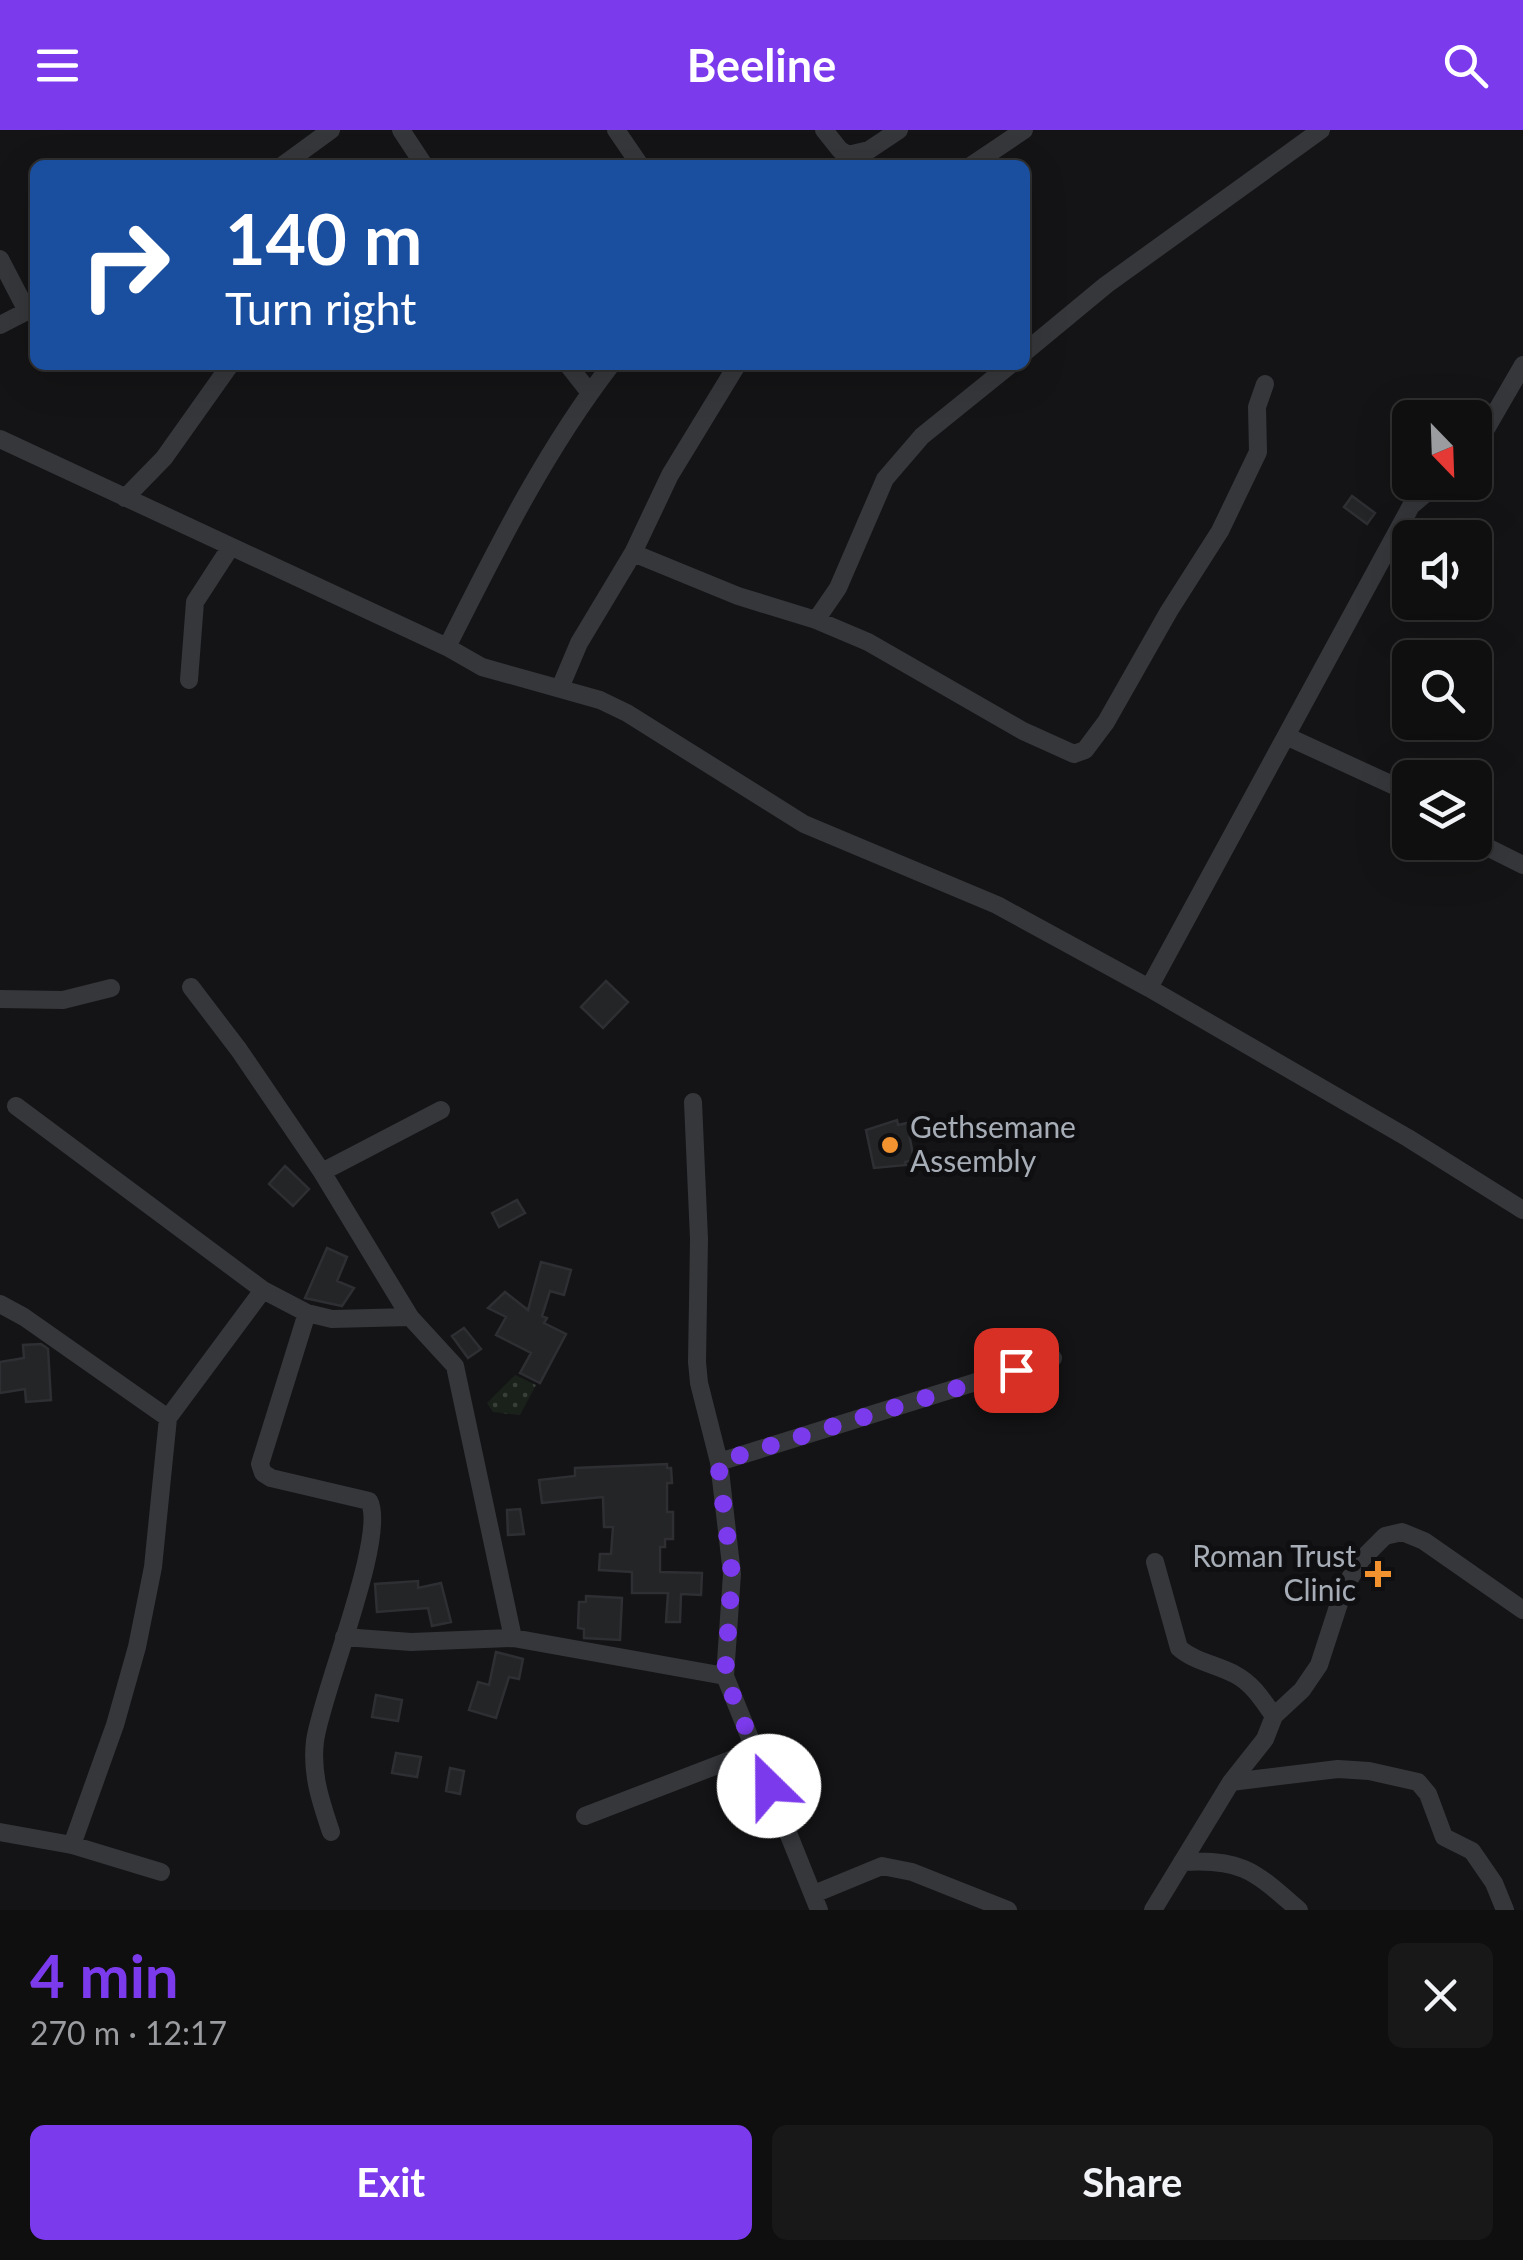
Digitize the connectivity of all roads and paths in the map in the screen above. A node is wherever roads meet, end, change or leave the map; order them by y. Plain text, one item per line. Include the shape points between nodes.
1 (331, 130) edge
2 (401, 130) edge
3 (616, 130) edge
4 (824, 130) edge
5 (898, 130) edge
6 (1024, 130) edge
7 (1321, 130) edge
8 (290, 160) edge
9 (421, 160) edge
10 (637, 160) edge
11 (979, 160) edge
12 (0, 259) edge
13 (30, 307) edge
14 (30, 310) edge
15 (0, 325) edge
16 (1030, 348) edge
17 (1523, 365) edge
18 (226, 370) edge
19 (572, 370) edge
20 (608, 370) edge
21 (734, 370) edge
22 (1004, 370) edge
23 (1265, 384) dead end
24 (590, 393) junction
25 (1492, 419) edge
26 (0, 439) edge
27 (125, 498) junction
28 (1418, 500) edge
29 (230, 548) junction
30 (633, 553) junction
31 (816, 620) junction
32 (447, 647) junction
33 (189, 680) dead end
34 (560, 688) junction
35 (1286, 736) junction
36 (1392, 786) edge
37 (1492, 850) edge
38 (1523, 865) edge
39 (191, 987) dead end
40 (111, 988) dead end
41 (1148, 988) junction
42 (0, 999) edge
43 (694, 1102) dead end
44 (16, 1106) dead end
45 (441, 1110) dead end
46 (322, 1172) junction
47 (1523, 1210) edge
48 (263, 1290) junction
49 (0, 1304) edge
50 (307, 1314) junction
51 (410, 1317) junction
52 (1054, 1358) dead end
53 (168, 1418) junction
54 (718, 1462) junction
55 (1155, 1562) dead end
56 (1523, 1610) edge
57 (344, 1637) junction
58 (513, 1638) junction
59 (725, 1676) junction
60 (1274, 1716) junction
61 (754, 1750) junction
62 (1231, 1782) junction
63 (585, 1816) dead end
64 (0, 1832) edge
65 (330, 1832) dead end
66 (72, 1845) junction
67 (1182, 1862) junction
68 (161, 1872) dead end
69 (817, 1902) edge
70 (1008, 1910) edge
71 (1153, 1910) edge
72 (1299, 1910) edge
73 (1505, 1910) edge

1 - 8 street
2 - 9 street
3 - 10 street
4 - 5 street via 848,155
6 - 11 street
7 - 16 street
12 - 13 street
14 - 15 street
17 - 25 street
18 - 27 street via 164,458
19 - 24 street
20 - 24 street
21 - 30 street via 670,475
22 - 31 street via 922,436 885,479 838,588
23 - 31 street via 1252,470 1085,750 1061,750
24 - 32 street via 508,526
26 - 27 street
27 - 29 street
28 - 35 street
29 - 32 street
29 - 33 street via 195,602
30 - 31 street
30 - 34 street via 584,633
32 - 34 street via 482,667
34 - 41 street via 628,713 804,824 997,905
35 - 36 street
35 - 41 street
37 - 38 street
39 - 46 street
40 - 42 street via 63,1000
41 - 47 street
43 - 54 street via 697,1362
44 - 48 street
45 - 46 street
46 - 51 street
48 - 50 street
48 - 53 street
49 - 53 street
50 - 51 street
50 - 57 street via 260,1464 271,1478 372,1506 368,1553
51 - 58 street via 459,1376
52 - 54 street
53 - 66 street via 138,1647
54 - 59 street via 732,1574
55 - 60 street via 1179,1648 1239,1676
56 - 60 street via 1424,1541 1392,1532 1344,1588 1319,1665
57 - 58 street
57 - 65 street via 315,1738 316,1786
58 - 59 street
59 - 61 street
60 - 62 street
61 - 63 street
61 - 69 street
62 - 67 street
62 - 73 street via 1338,1769 1418,1782 1444,1837 1472,1851
64 - 66 street
66 - 68 street
67 - 71 street
67 - 72 street via 1240,1866
69 - 70 street via 882,1866

